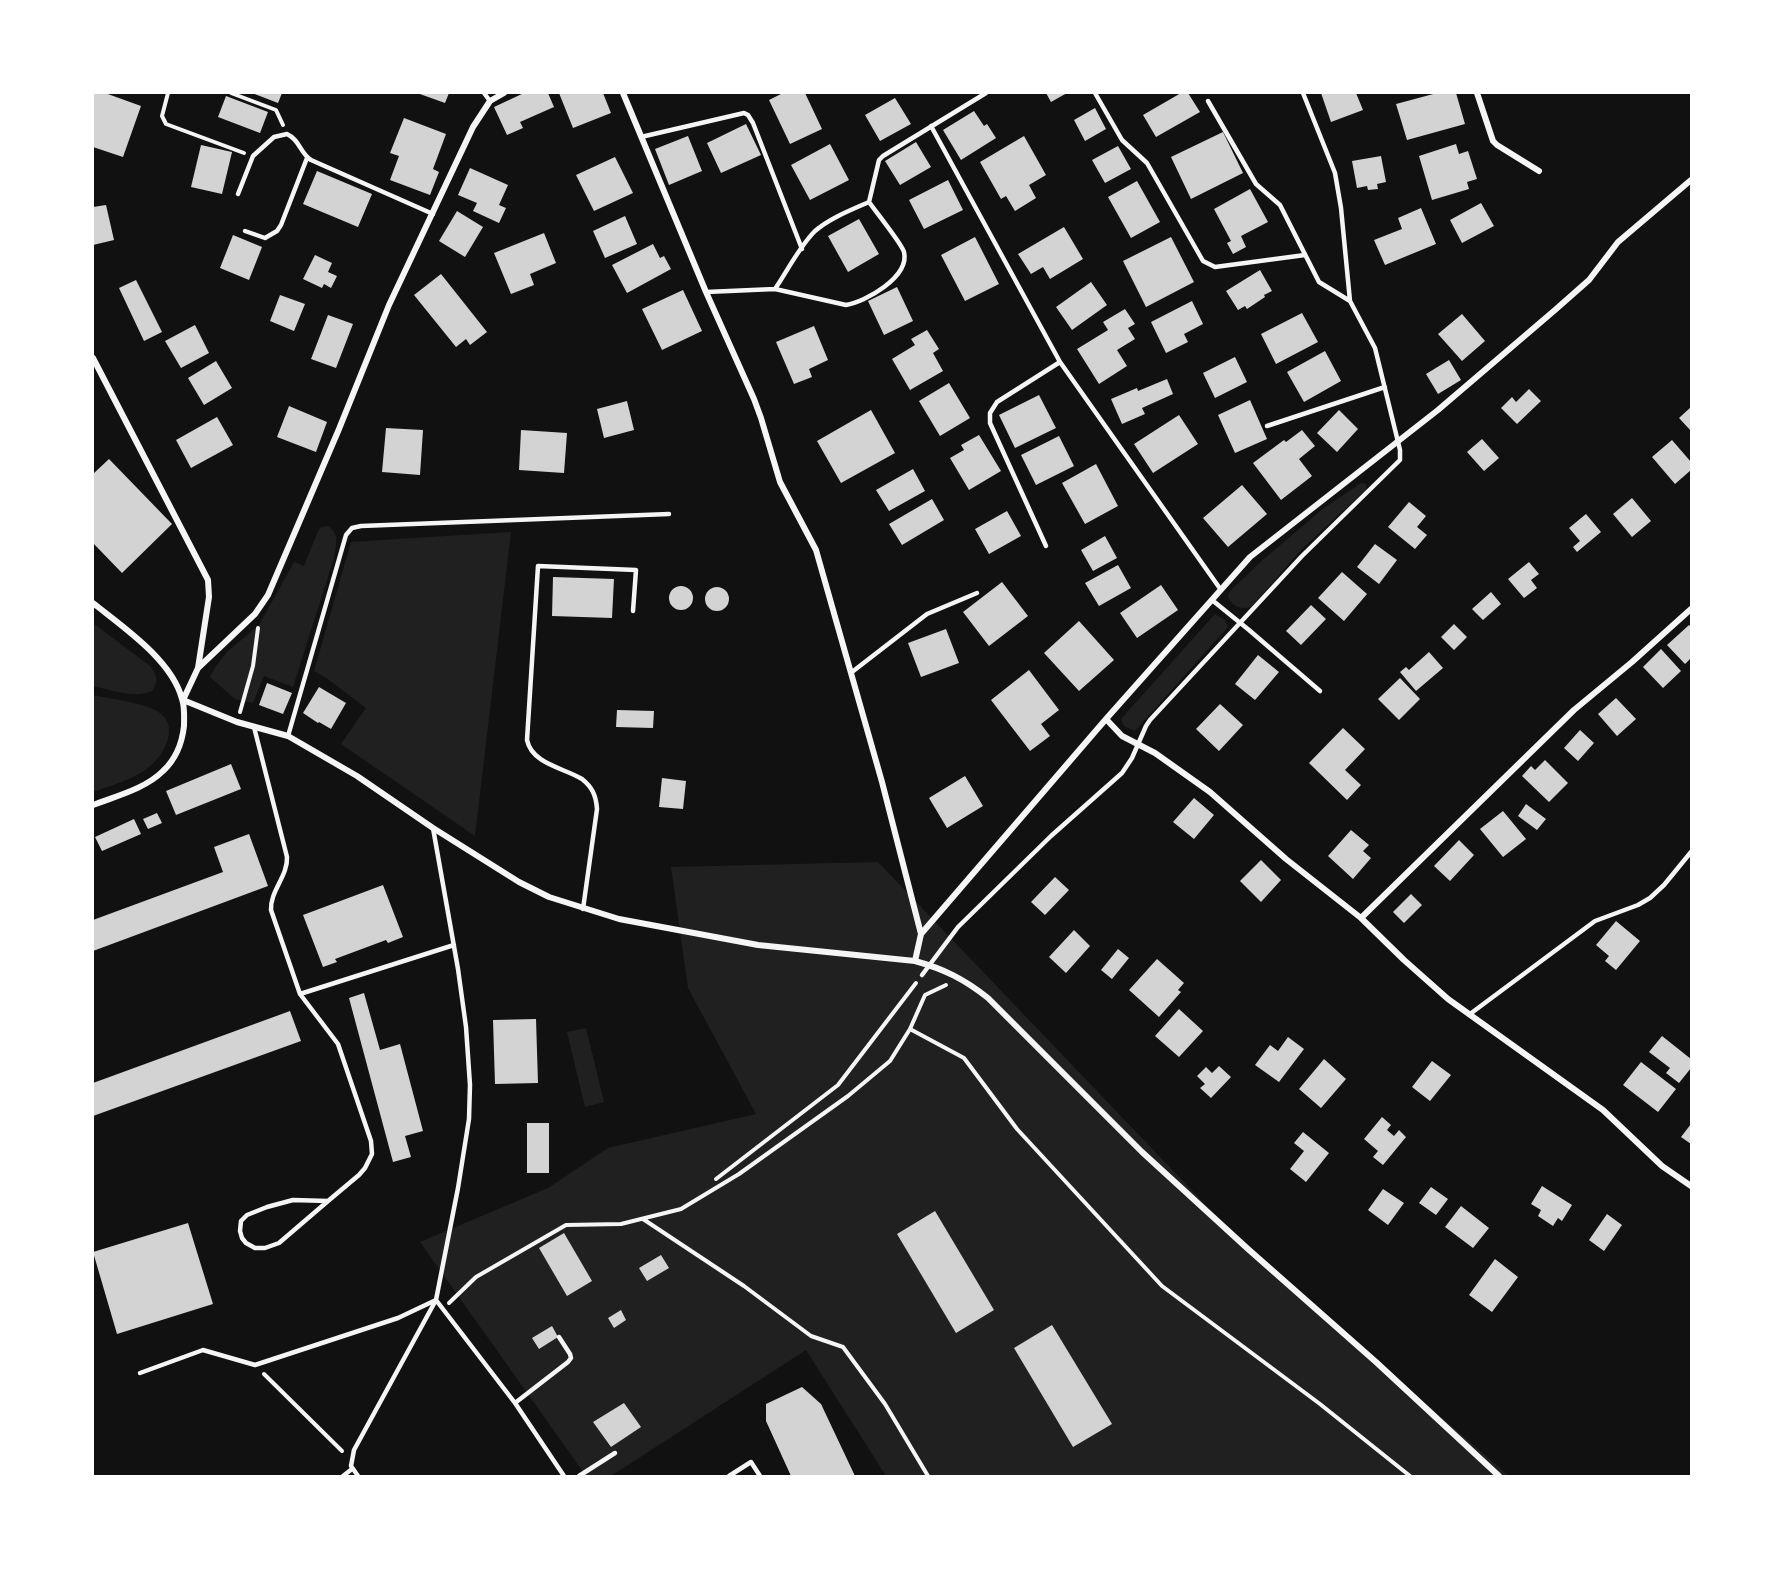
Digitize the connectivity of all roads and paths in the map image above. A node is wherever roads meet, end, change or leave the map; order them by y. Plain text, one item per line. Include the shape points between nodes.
1 (168, 93) edge
2 (231, 93) edge
3 (484, 93) edge
4 (504, 93) edge
5 (623, 93) edge
6 (986, 93) edge
7 (1095, 93) edge
8 (1303, 93) edge
9 (1477, 93) edge
10 (490, 101) junction
11 (1208, 101) dead end
12 (931, 126) junction
13 (287, 134) junction
14 (641, 137) junction
15 (253, 156) junction
16 (307, 158) junction
17 (1539, 171) dead end
18 (1691, 180) edge
19 (238, 194) dead end
20 (869, 202) junction
21 (433, 214) junction
22 (245, 231) dead end
23 (802, 249) junction
24 (1305, 255) junction
25 (775, 290) junction
26 (706, 292) junction
27 (1350, 301) junction
28 (93, 358) edge
29 (1060, 362) junction
30 (1385, 387) junction
31 (1268, 426) dead end
32 (1398, 440) junction
33 (669, 514) dead end
34 (1046, 546) dead end
35 (1221, 590) junction
36 (977, 593) dead end
37 (1212, 600) junction
38 (93, 603) edge
39 (1691, 609) edge
40 (633, 611) dead end
41 (1241, 623) junction
42 (259, 625) dead end
43 (198, 668) junction
44 (852, 672) junction
45 (1320, 691) dead end
46 (183, 700) junction
47 (1106, 719) junction
48 (237, 722) junction
49 (255, 727) junction
50 (288, 736) junction
51 (1138, 744) junction
52 (93, 805) edge
53 (433, 828) junction
54 (1691, 852) edge
55 (584, 909) junction
56 (1361, 918) junction
57 (921, 934) junction
58 (454, 945) junction
59 (915, 961) junction
60 (929, 965) junction
61 (922, 975) joint
62 (960, 978) junction
63 (300, 994) junction
64 (1470, 1014) junction
65 (910, 1029) junction
66 (716, 1179) dead end
67 (1691, 1186) edge
68 (328, 1201) junction
69 (642, 1219) junction
70 (436, 1300) junction
71 (443, 1309) junction
72 (560, 1337) dead end
73 (255, 1365) junction
74 (141, 1373) dead end
75 (515, 1403) junction
76 (615, 1454) dead end
77 (351, 1460) junction
78 (352, 1469) junction
79 (343, 1476) edge
80 (358, 1476) edge
81 (564, 1476) edge
82 (579, 1476) edge
83 (729, 1476) edge
84 (760, 1476) edge
85 (928, 1476) edge
86 (1410, 1476) edge
87 (1499, 1476) edge

1 - 15 path via 162,116 166,124
2 - 13 path via 276,110
3 - 10 lane
4 - 10 street
5 - 14 street
6 - 12 lane
7 - 24 lane via 1122,140 1147,163 1203,261 1215,267
8 - 27 lane via 1335,173
9 - 17 street via 1493,141
10 - 21 street via 473,127
11 - 24 lane via 1256,184 1280,205
12 - 20 lane via 881,158
12 - 29 lane
13 - 15 lane via 274,137
13 - 16 lane via 296,140
14 - 23 lane via 748,115
14 - 26 street
15 - 19 lane
16 - 21 lane
16 - 22 lane via 277,231 265,238
18 - 32 street via 1618,242 1589,280
20 - 23 lane via 827,222
20 - 25 lane via 904,251 903,266 896,278 846,305
21 - 43 street via 389,305 268,595 255,614
23 - 25 lane
24 - 27 lane via 1319,282
25 - 26 lane
26 - 44 street via 761,418 780,482 816,550
27 - 30 lane via 1375,348
28 - 43 street via 208,580 210,597
29 - 34 lane via 997,402 990,416
29 - 35 lane
30 - 31 lane
30 - 32 lane
32 - 35 street via 1250,557
32 - 41 lane via 1398,463 1325,532
33 - 50 lane via 352,528 346,535
35 - 37 street
36 - 44 lane via 927,614
37 - 41 lane
37 - 47 street
38 - 46 street via 162,662
39 - 56 street via 1574,710
40 - 55 lane via 636,570 538,566 527,740 538,758 582,779 595,794 597,808
41 - 45 lane
41 - 51 lane via 1148,722
42 - 48 path via 253,666
43 - 46 street
44 - 57 street
46 - 48 street
46 - 52 street via 183,740 163,772
47 - 51 street via 1122,736
47 - 57 street
48 - 49 street
49 - 50 street
49 - 63 lane via 287,857 271,910
50 - 53 street via 357,776
51 - 56 street via 1210,792
51 - 60 lane via 1122,773 958,927
53 - 55 street via 519,882
53 - 58 lane
54 - 64 lane via 1650,898 1595,921
55 - 59 street via 758,945
56 - 64 street via 1448,999
57 - 59 street
58 - 63 lane
58 - 70 lane via 470,1057 469,1107
59 - 60 street
60 - 61 lane
60 - 62 street
61 - 66 path via 838,1085
62 - 65 path via 925,995
62 - 87 street via 988,998 1142,1152
63 - 68 lane via 338,1044 373,1147 365,1168
64 - 67 street via 1603,1110 1662,1166
65 - 69 path via 890,1061 739,1174 681,1209
65 - 86 path via 964,1058 1017,1129 1162,1286
68 - 68 lane via 279,1243 255,1248 242,1238 241,1221 247,1215 293,1200
69 - 71 path via 621,1224 566,1225 476,1277
69 - 85 path via 811,1336 843,1347 885,1404
70 - 71 lane
70 - 73 lane via 398,1317
70 - 77 lane
71 - 75 lane
72 - 75 lane via 571,1358
73 - 74 lane via 203,1350
73 - 77 path
75 - 81 lane
76 - 82 lane
77 - 78 lane
78 - 79 lane
78 - 80 lane
83 - 84 lane via 751,1462

